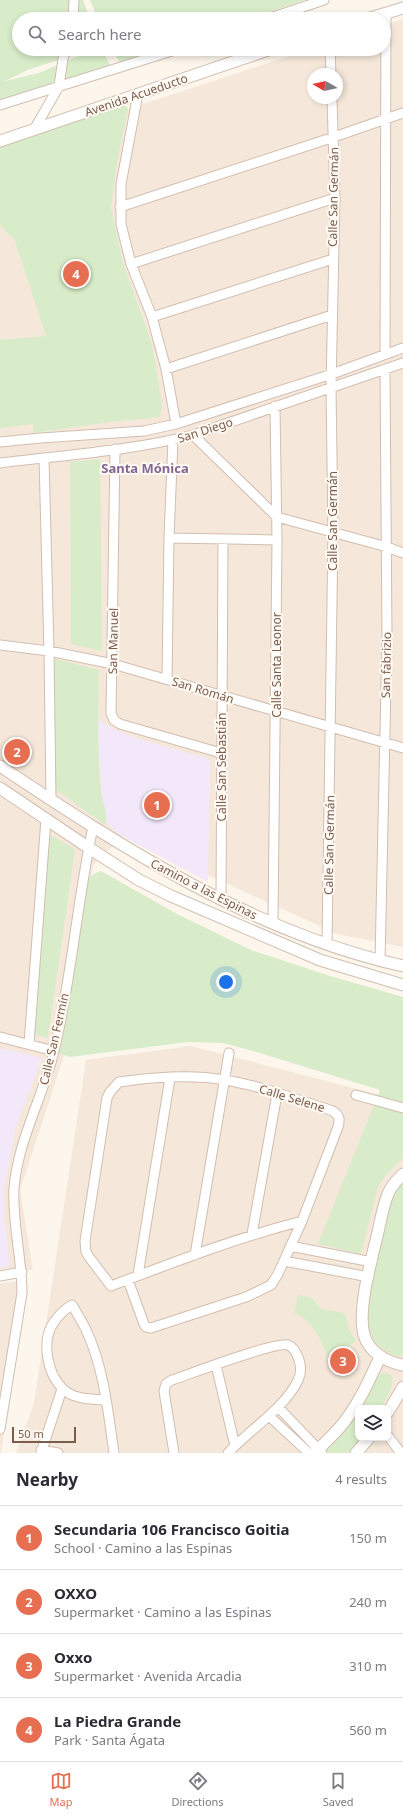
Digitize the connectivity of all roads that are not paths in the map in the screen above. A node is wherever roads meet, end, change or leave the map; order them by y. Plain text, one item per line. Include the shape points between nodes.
1 (74, 0) edge
2 (324, 0) edge
3 (403, 8) edge
4 (73, 12) edge
5 (288, 12) edge
6 (389, 12) edge
7 (64, 56) edge
8 (155, 56) edge
9 (251, 56) edge
10 (330, 56) edge
11 (386, 56) edge
12 (331, 68) edge
13 (59, 86) junction
14 (138, 94) junction
15 (332, 104) edge
16 (0, 105) edge
17 (403, 113) edge
18 (387, 119) junction
19 (34, 130) junction
20 (334, 138) junction
21 (0, 141) edge
22 (335, 198) junction
23 (120, 207) junction
24 (333, 259) junction
25 (131, 264) junction
26 (332, 315) junction
27 (152, 317) junction
28 (403, 348) edge
29 (385, 354) junction
30 (403, 363) edge
31 (166, 369) junction
32 (386, 369) junction
33 (332, 374) junction
34 (331, 387) junction
35 (275, 406) junction
36 (176, 424) junction
37 (192, 435) junction
38 (173, 440) junction
39 (0, 442) edge
40 (115, 449) junction
41 (44, 458) junction
42 (0, 463) edge
43 (277, 517) junction
44 (333, 532) junction
45 (169, 538) junction
46 (223, 540) junction
47 (277, 540) junction
48 (387, 547) junction
49 (403, 554) edge
50 (0, 645) edge
51 (49, 651) junction
52 (113, 664) junction
53 (167, 679) junction
54 (221, 696) junction
55 (276, 711) junction
56 (330, 728) junction
57 (384, 743) junction
58 (403, 748) edge
59 (221, 753) junction
60 (0, 766) edge
61 (0, 788) edge
62 (51, 800) junction
63 (46, 819) junction
64 (93, 827) junction
65 (89, 848) junction
66 (221, 899) junction
67 (273, 923) junction
68 (327, 944) junction
69 (380, 961) junction
70 (403, 966) edge
71 (403, 985) edge
72 (0, 1037) edge
73 (29, 1044) junction
74 (54, 1051) junction
75 (229, 1053) dead end
76 (170, 1078) junction
77 (224, 1080) junction
78 (277, 1094) junction
79 (356, 1095) dead end
80 (403, 1108) edge
81 (403, 1174) edge
82 (302, 1221) junction
83 (252, 1234) junction
84 (290, 1246) junction
85 (195, 1255) junction
86 (284, 1261) junction
87 (372, 1262) junction
88 (22, 1272) junction
89 (138, 1275) junction
90 (0, 1276) edge
91 (369, 1277) junction
92 (128, 1280) junction
93 (380, 1357) junction
94 (216, 1365) junction
95 (403, 1365) edge
96 (403, 1387) edge
97 (62, 1389) junction
98 (106, 1400) junction
99 (278, 1407) junction
100 (391, 1407) edge
101 (269, 1416) junction
102 (0, 1429) edge
103 (391, 1440) edge
104 (366, 1441) edge
105 (235, 1446) junction
106 (41, 1452) edge
107 (316, 1452) edge
108 (58, 1453) edge
109 (114, 1453) edge
110 (174, 1453) edge
111 (228, 1453) edge
112 (356, 1453) edge
113 (400, 1453) edge

1 - 4 street
2 - 5 street
3 - 6 street
7 - 13 street
8 - 13 street
9 - 14 street, Avenida Acueducto
10 - 12 street
11 - 18 street
13 - 16 street
13 - 19 street
14 - 19 street, Avenida Acueducto
14 - 23 street via 124,162
15 - 20 street, Calle San Germán
17 - 18 street
18 - 20 street
18 - 29 street
19 - 21 street, Avenida Acueducto
20 - 22 street, Calle San Germán
20 - 23 street
22 - 24 street, Calle San Germán
22 - 25 street
23 - 25 street via 124,242
24 - 26 street, Calle San Germán
24 - 27 street
25 - 27 street
26 - 31 street
26 - 33 street, Calle San Germán
27 - 31 street
28 - 29 street, San Diego
29 - 33 street, San Diego
30 - 32 street, San Diego
31 - 36 street
32 - 34 street, San Diego
32 - 48 street, San fabrizio
33 - 34 street, Calle San Germán
33 - 36 street, San Diego
34 - 35 street, San Diego
34 - 44 street, Calle San Germán
35 - 37 street, San Diego
35 - 43 street, Calle Santa Leonor
36 - 39 street, San Diego via 144,431
37 - 38 street, San Diego
37 - 43 street
38 - 40 street, San Diego
38 - 45 street
40 - 41 street, San Diego
40 - 52 street, San Manuel
41 - 42 street, San Diego
41 - 51 street
43 - 44 street
43 - 47 street, Calle Santa Leonor
44 - 48 street
44 - 56 street, Calle San Germán
45 - 46 street
45 - 53 street
46 - 47 street
46 - 54 street, Calle San Sebastián
47 - 55 street, Calle Santa Leonor
48 - 49 street
48 - 57 street, San fabrizio
50 - 51 street, San Román
51 - 52 street, San Román
51 - 62 street
52 - 53 street, San Román
52 - 59 street, San Manuel via 111,713 114,720 120,724
53 - 54 street, San Román
54 - 55 street, San Román
54 - 59 street, Calle San Sebastián
55 - 56 street, San Román
55 - 67 street, Calle Santa Leonor
56 - 57 street, San Román
56 - 68 street, Calle San Germán
57 - 58 street, San Román
57 - 69 street, San fabrizio
59 - 66 street, Calle San Sebastián
60 - 62 street, Camino a las Espinas
61 - 63 street, Camino a las Espinas
62 - 64 street, Camino a las Espinas
63 - 65 street, Camino a las Espinas
63 - 73 street
64 - 65 street, Calle San Fermín
64 - 66 street, Camino a las Espinas via 182,881
65 - 71 street, Camino a las Espinas via 139,880 242,928 320,960
65 - 74 street, Calle San Fermín
66 - 67 street, Camino a las Espinas
67 - 68 street, Camino a las Espinas
68 - 69 street, Camino a las Espinas
69 - 70 street, Camino a las Espinas
72 - 73 street
73 - 74 street
74 - 88 street, Calle San Fermín via 15,1178 15,1212
75 - 77 street
76 - 77 street, Calle Selene via 200,1077
76 - 89 street
76 - 92 street, Calle Selene via 119,1082 107,1098 85,1246 89,1257 111,1286
77 - 78 street, Calle Selene
77 - 85 street
78 - 82 street, Calle Selene via 333,1111 340,1120
78 - 83 street
79 - 80 street
81 - 87 street via 388,1193
82 - 83 street
82 - 84 street, Calle Selene
83 - 85 street
84 - 86 street, Calle Selene
84 - 87 street
85 - 89 street
86 - 91 street
86 - 92 street, Calle Selene via 275,1280 266,1288 151,1328 144,1324
87 - 91 street
88 - 90 street
88 - 102 street, Calle San Fermín via 21,1309
89 - 92 street
91 - 93 street via 362,1323 364,1336
93 - 95 street
93 - 107 street via 353,1409
94 - 99 street via 277,1345 291,1347 299,1360 300,1372 298,1380
94 - 105 street
94 - 110 street via 172,1380 164,1387
96 - 100 street
97 - 98 street via 82,1398
97 - 98 street via 50,1366 48,1342 53,1322 72,1304 89,1337 102,1377
97 - 106 street
98 - 109 street
99 - 101 street
99 - 107 street
101 - 105 street
101 - 107 street
103 - 113 street
104 - 112 street
105 - 111 street
106 - 108 street

